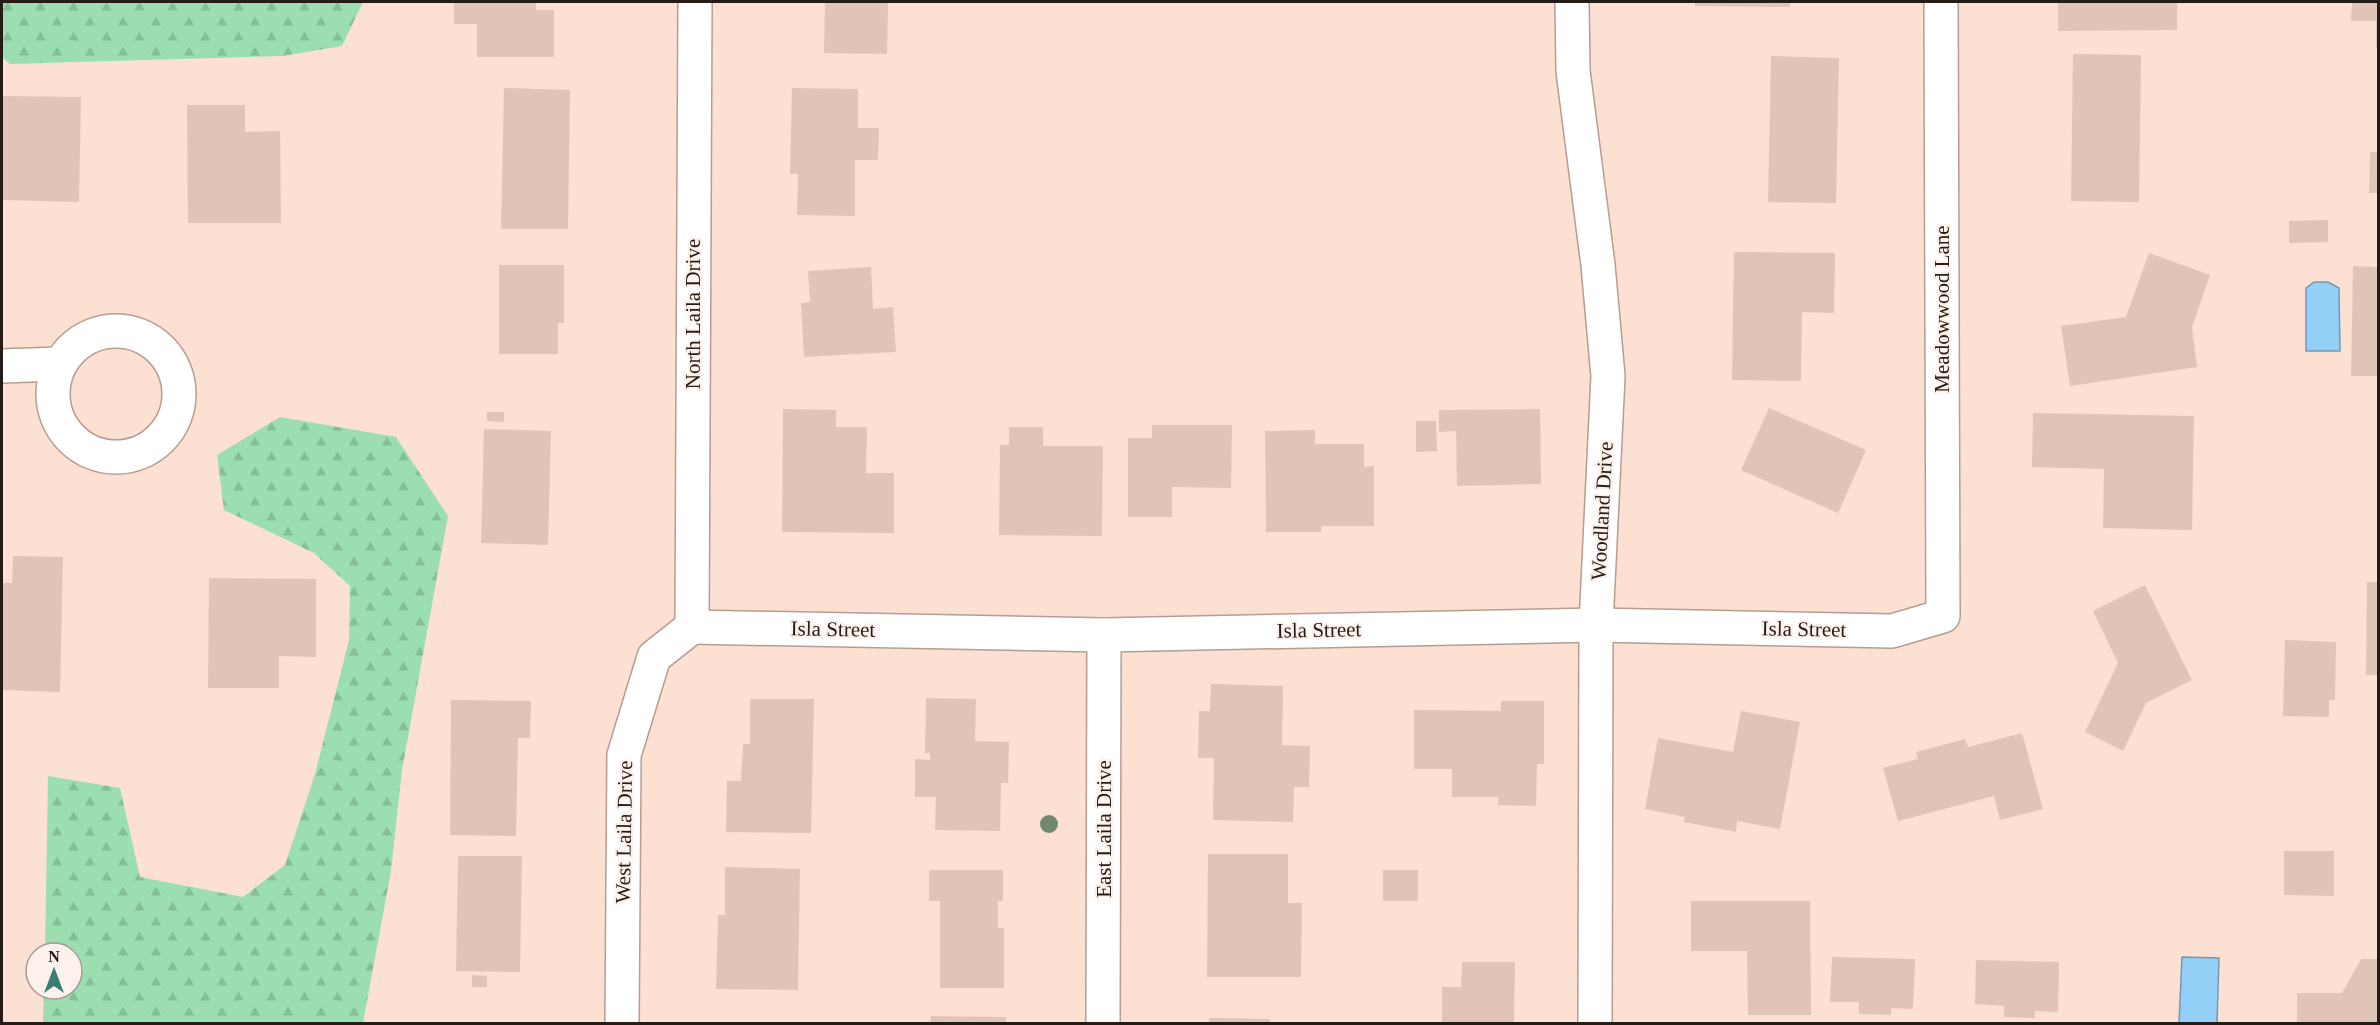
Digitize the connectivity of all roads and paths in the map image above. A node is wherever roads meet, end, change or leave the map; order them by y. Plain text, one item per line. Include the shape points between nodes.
1 (695, 2) edge
2 (1572, 2) edge
3 (1941, 2) edge
4 (59, 364) dead end
5 (2, 366) edge
6 (1942, 616) joint
7 (1596, 625) junction
8 (692, 627) junction
9 (1104, 634) junction
10 (622, 1023) edge
11 (1103, 1023) edge
12 (1595, 1023) edge

1 - 8 street, North Laila Drive
2 - 7 street, Woodland Drive via 1573,70 1608,376
3 - 6 street, Meadowwood Lane
4 - 5 street
6 - 7 street, Isla Street via 1892,631
7 - 9 street, Isla Street
7 - 12 street, Woodland Drive
8 - 9 street, Isla Street
8 - 10 street, West Laila Drive via 654,657 624,755
9 - 11 street, East Laila Drive

